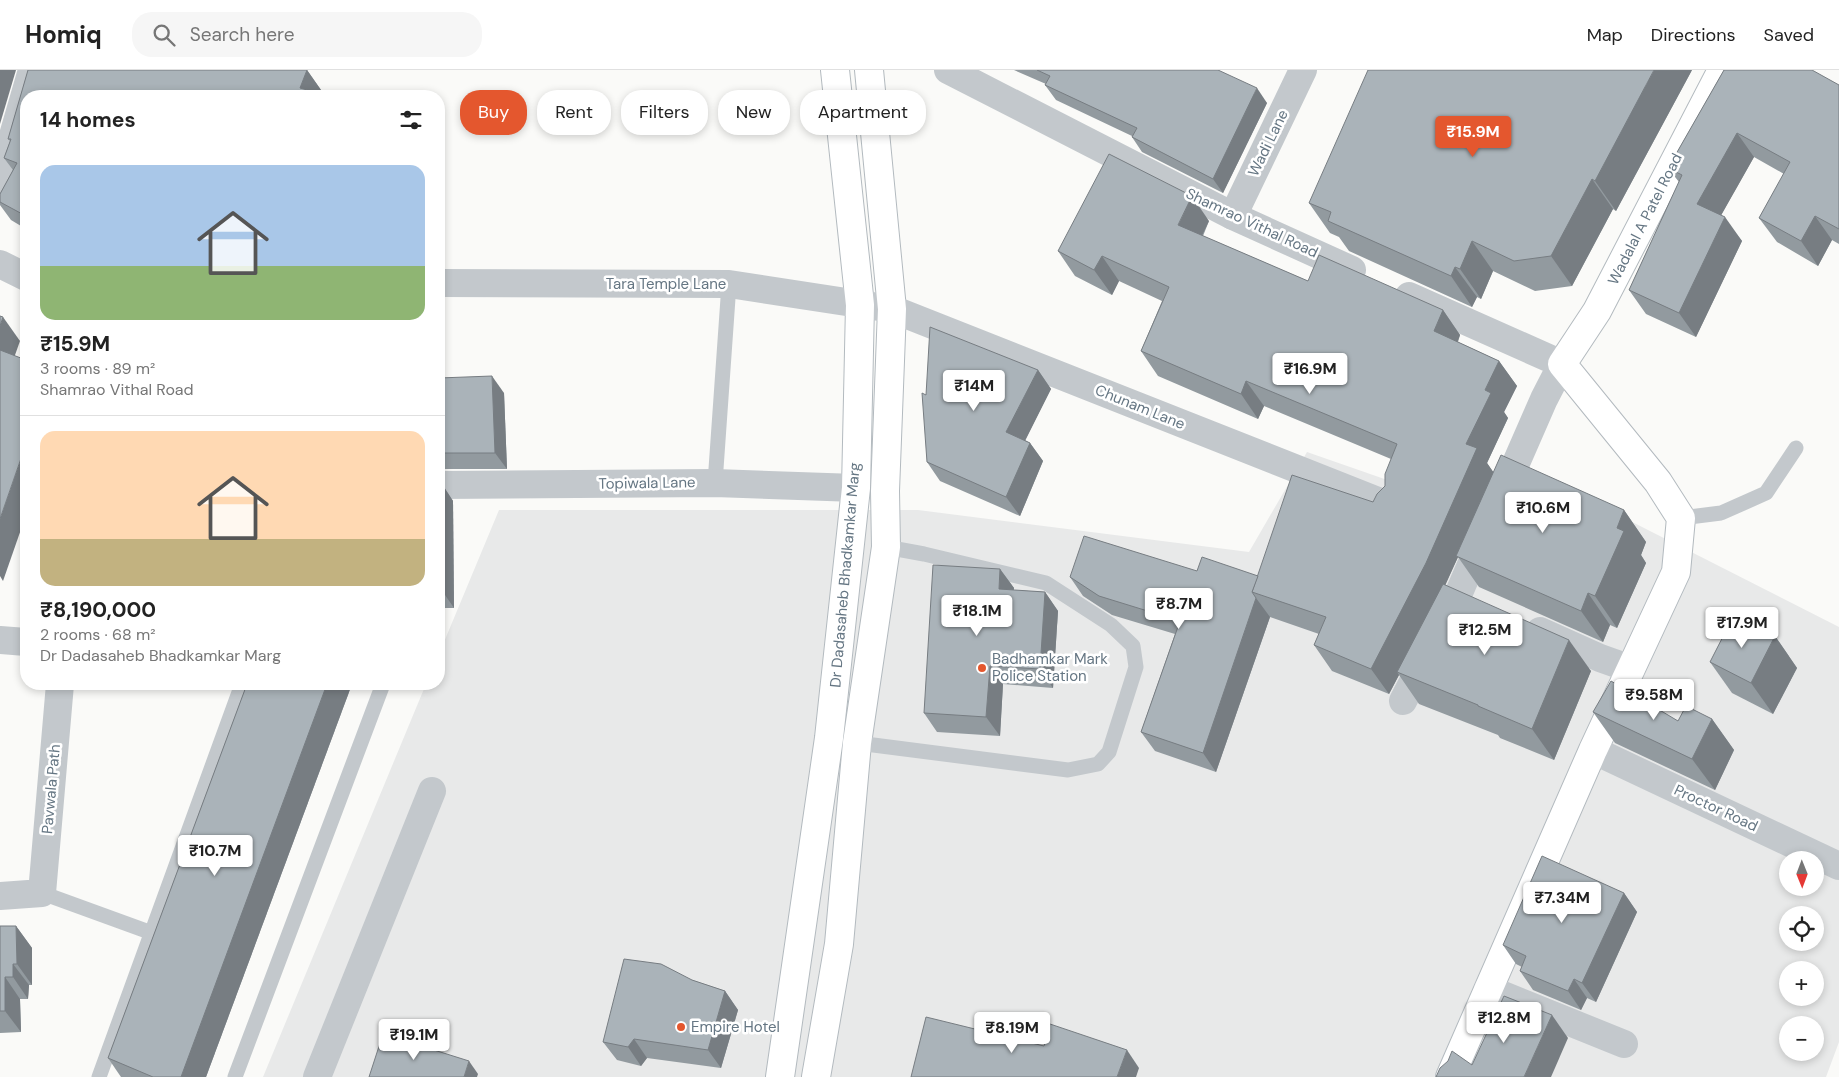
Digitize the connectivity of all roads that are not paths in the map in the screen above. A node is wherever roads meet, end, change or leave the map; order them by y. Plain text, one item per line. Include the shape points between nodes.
1 (32, 70) edge
2 (835, 70) edge
3 (869, 70) edge
4 (948, 70) edge
5 (1303, 70) edge
6 (1722, 70) edge
7 (26, 90) edge
8 (20, 111) edge
9 (879, 175) junction
10 (846, 178) junction
11 (0, 180) edge
12 (1233, 216) junction
13 (0, 264) edge
14 (20, 274) edge
15 (445, 283) edge
16 (729, 284) junction
17 (860, 305) junction
18 (892, 309) junction
19 (1562, 364) junction
20 (1796, 448) dead end
21 (715, 482) junction
22 (445, 485) edge
23 (856, 488) junction
24 (1388, 505) edge
25 (1681, 518) junction
26 (886, 548) junction
27 (1458, 595) junction
28 (1485, 607) edge
29 (1520, 623) edge
30 (0, 640) edge
31 (20, 642) edge
32 (1631, 669) junction
33 (59, 690) edge
34 (240, 690) edge
35 (381, 690) edge
36 (1403, 701) edge
37 (829, 738) junction
38 (857, 743) junction
39 (1593, 750) junction
40 (432, 791) dead end
41 (1839, 866) edge
42 (42, 894) junction
43 (0, 896) edge
44 (152, 933) junction
45 (1488, 989) junction
46 (1624, 1044) dead end
47 (99, 1077) edge
48 (235, 1077) edge
49 (317, 1077) edge
50 (780, 1077) edge
51 (816, 1077) edge
52 (1450, 1077) edge

1 - 7 street
2 - 10 main road, Dr Dadasaheb Bhadkamkar Marg
3 - 9 main road, Dr Dadasaheb Bhadkamkar Marg
4 - 12 street, Shamrao Vithal Road
5 - 12 street, Wadi Lane
6 - 19 main road, Wadalal A Patel Road via 1597,311
8 - 11 street
9 - 10 main road
9 - 18 main road, Dr Dadasaheb Bhadkamkar Marg
10 - 17 main road, Dr Dadasaheb Bhadkamkar Marg
12 - 19 street, Shamrao Vithal Road
13 - 14 street
15 - 16 street, Tara Temple Lane
16 - 17 street, Tara Temple Lane
16 - 21 lane
17 - 18 street, Tara Temple Lane
17 - 23 main road, Dr Dadasaheb Bhadkamkar Marg
18 - 24 street, Chunam Lane
18 - 26 main road, Dr Dadasaheb Bhadkamkar Marg
19 - 25 main road via 1658,482
19 - 27 street
20 - 25 lane via 1766,493 1721,513
21 - 22 street, Topiwala Lane
21 - 23 street, Topiwala Lane
23 - 37 main road, Dr Dadasaheb Bhadkamkar Marg
25 - 32 main road via 1676,572
26 - 38 main road, Dr Dadasaheb Bhadkamkar Marg
26 - 38 lane via 1046,583 1111,625 1133,646 1136,667 1109,752 1098,764 1068,770
27 - 28 street
27 - 36 street
29 - 32 street
30 - 31 street
32 - 39 main road
33 - 42 street, Pavwala Path
34 - 44 lane
35 - 48 lane
37 - 38 lane
37 - 50 main road, Dr Dadasaheb Bhadkamkar Marg
38 - 51 main road, Dr Dadasaheb Bhadkamkar Marg via 839,944
39 - 41 street, Proctor Road
39 - 45 main road
40 - 49 street
42 - 43 street
42 - 44 lane
44 - 47 lane
45 - 46 street
45 - 52 main road

